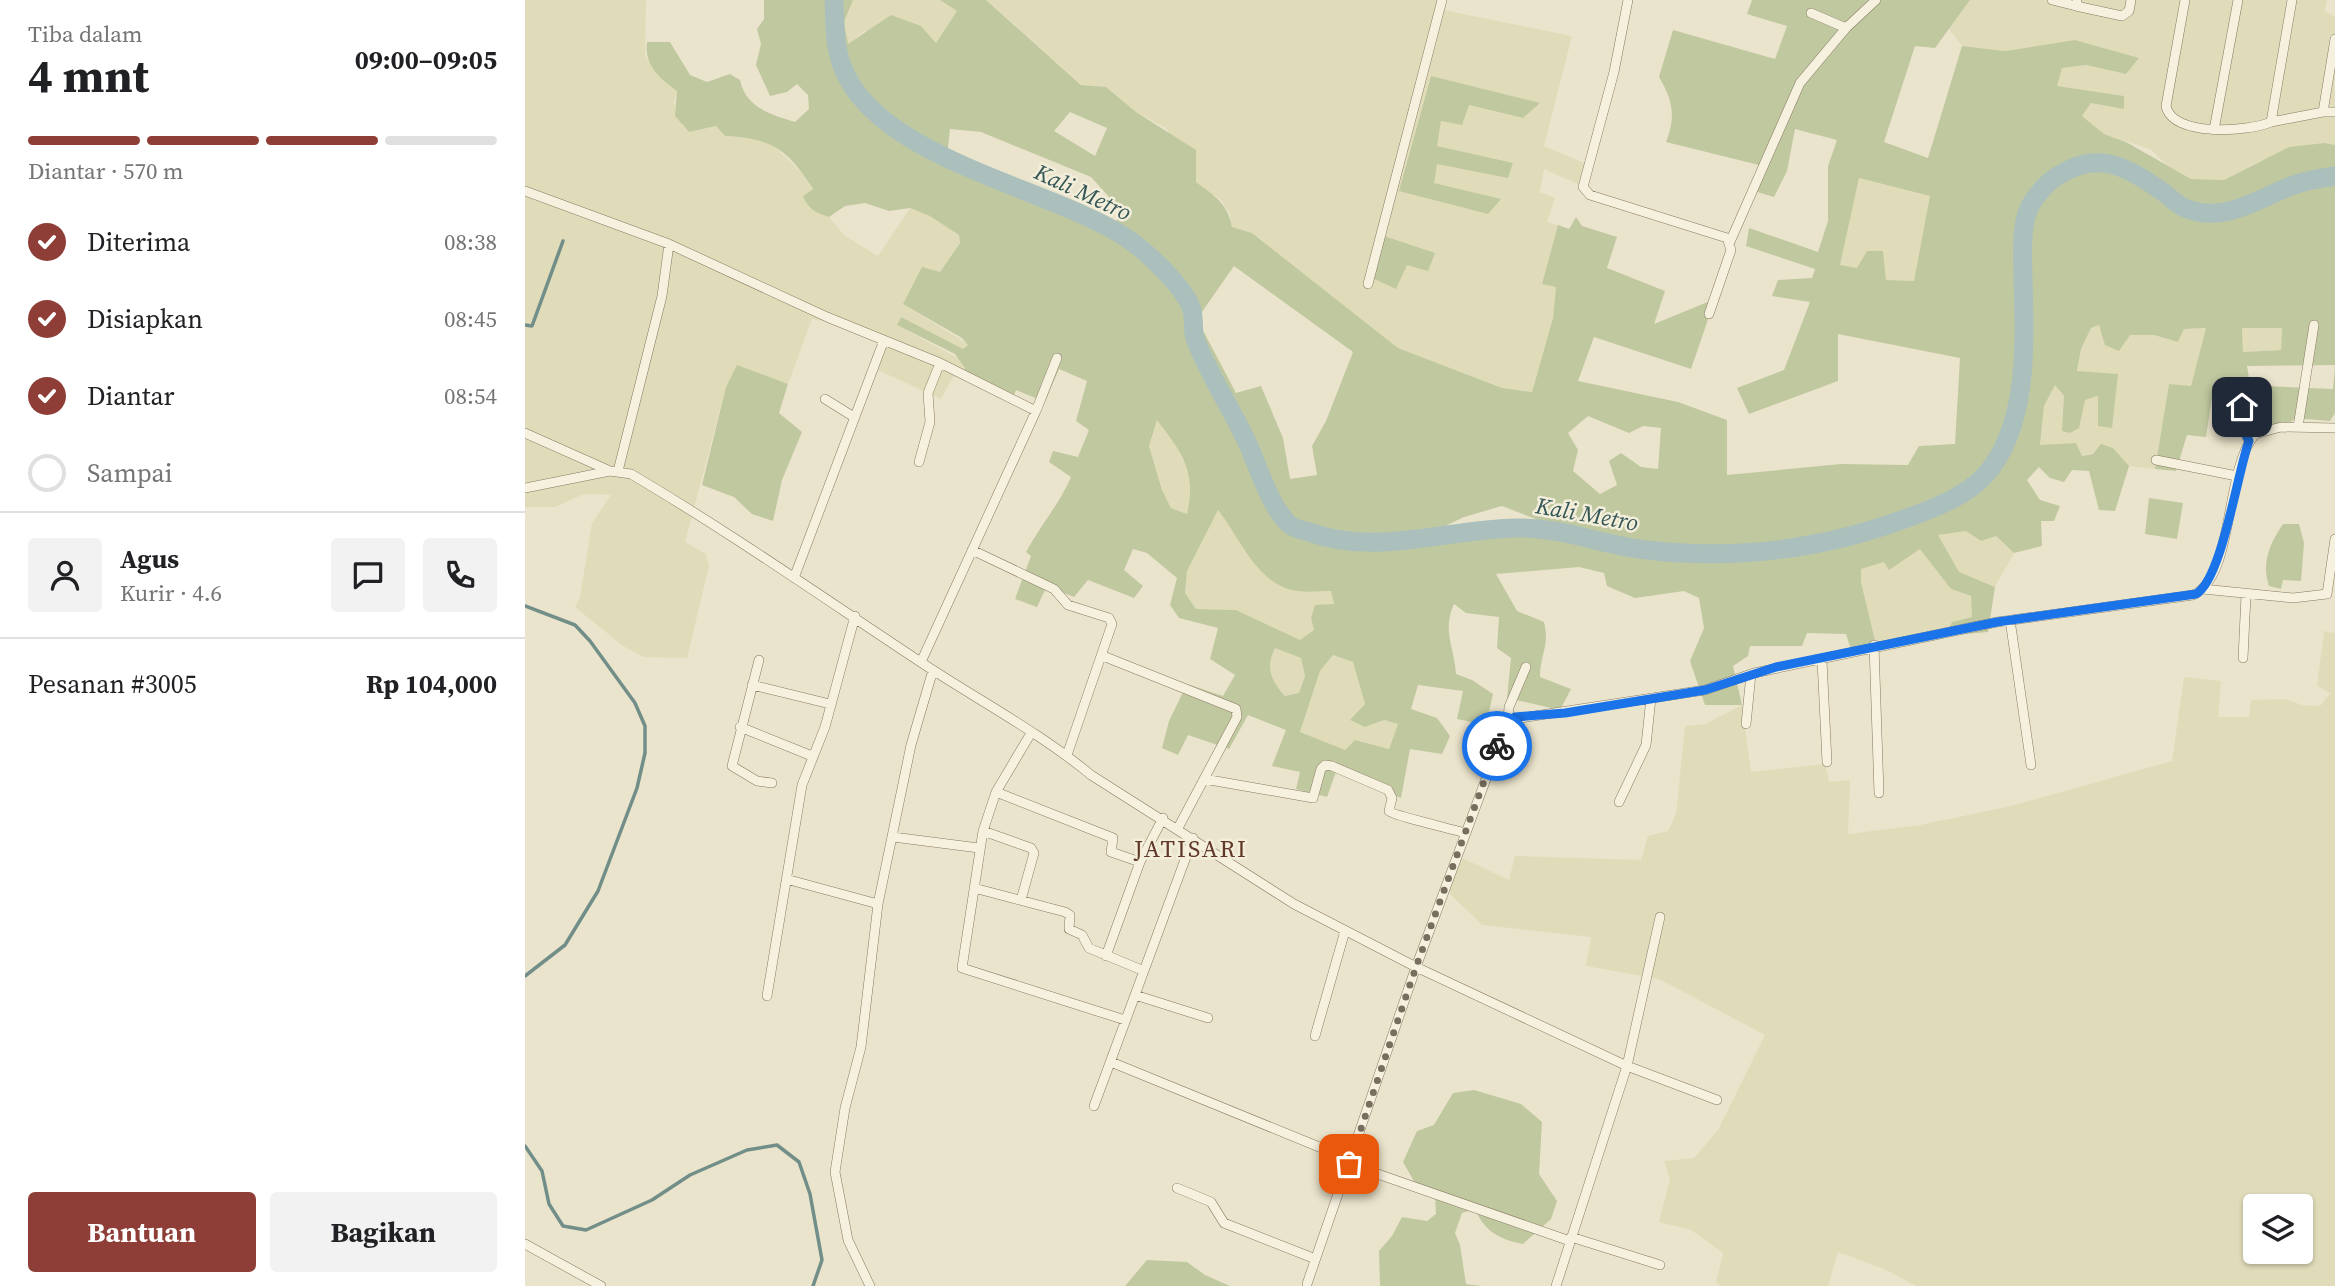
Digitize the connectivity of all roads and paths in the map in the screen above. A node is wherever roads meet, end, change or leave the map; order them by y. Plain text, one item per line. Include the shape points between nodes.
1 (1442, 0) edge
2 (1628, 0) edge
3 (1876, 0) edge
4 (2052, 0) edge
5 (2131, 0) edge
6 (2185, 0) edge
7 (2238, 0) edge
8 (2292, 0) edge
9 (2077, 3) edge
10 (1811, 13) dead end
11 (1846, 28) junction
12 (2335, 39) edge
13 (2323, 112) junction
14 (2335, 112) edge
15 (2271, 122) junction
16 (2214, 130) junction
17 (525, 191) edge
18 (1730, 242) junction
19 (669, 244) junction
20 (1368, 284) dead end
21 (1709, 314) dead end
22 (2314, 324) dead end
23 (884, 340) junction
24 (1057, 358) dead end
25 (940, 363) junction
26 (2245, 387) dead end
27 (825, 399) dead end
28 (1036, 411) junction
29 (854, 416) junction
30 (2298, 427) junction
31 (2335, 428) edge
32 (525, 433) edge
33 (2249, 441) junction
34 (2156, 460) dead end
35 (919, 462) dead end
36 (614, 471) junction
37 (2237, 476) junction
38 (525, 488) edge
39 (2335, 539) edge
40 (972, 550) junction
41 (794, 578) junction
42 (2203, 590) junction
43 (2246, 595) junction
44 (855, 616) junction
45 (2010, 620) junction
46 (1874, 645) junction
47 (1103, 656) junction
48 (2243, 658) dead end
49 (759, 660) dead end
50 (1822, 660) junction
51 (921, 662) junction
52 (1526, 667) dead end
53 (933, 670) junction
54 (1751, 674) junction
55 (752, 685) junction
56 (1651, 698) junction
57 (830, 704) junction
58 (1508, 720) junction
59 (1746, 724) dead end
60 (740, 727) junction
61 (1031, 733) junction
62 (1067, 755) junction
63 (812, 756) junction
64 (1827, 762) dead end
65 (2031, 765) dead end
66 (772, 783) dead end
67 (1202, 784) junction
68 (996, 792) junction
69 (1879, 793) dead end
70 (1619, 802) dead end
71 (1163, 818) junction
72 (1178, 828) junction
73 (983, 831) junction
74 (1464, 836) junction
75 (893, 837) junction
76 (1193, 838) junction
77 (979, 848) junction
78 (1140, 862) junction
79 (786, 879) junction
80 (974, 888) junction
81 (1021, 900) junction
82 (877, 904) junction
83 (1660, 917) dead end
84 (1345, 931) junction
85 (1106, 956) junction
86 (1416, 967) junction
87 (1144, 971) junction
88 (1135, 995) junction
89 (767, 996) dead end
90 (1208, 1018) dead end
91 (1125, 1020) junction
92 (1315, 1036) dead end
93 (1111, 1062) junction
94 (1627, 1066) junction
95 (1717, 1101) dead end
96 (1094, 1106) dead end
97 (1350, 1162) junction
98 (1177, 1188) dead end
99 (1571, 1239) junction
100 (525, 1244) edge
101 (1313, 1258) junction
102 (1660, 1265) dead end
103 (1307, 1284) dead end
104 (601, 1286) edge
105 (870, 1286) edge
106 (1556, 1286) edge

1 - 20 street
2 - 18 street via 1583,187 1590,195
3 - 11 street
4 - 9 street
5 - 9 street via 2129,11 2122,16
6 - 16 street via 2167,113 2176,120
7 - 16 street
8 - 15 street
10 - 11 street
11 - 18 street via 1800,83
12 - 13 street
13 - 14 street
13 - 15 street
15 - 16 street via 2233,131
17 - 19 street
18 - 21 street
19 - 23 street
19 - 36 street via 664,287
22 - 30 street
23 - 25 street
23 - 29 street
24 - 28 street
25 - 28 street
25 - 35 street via 928,393 930,422
26 - 33 street via 2241,424
27 - 29 street
28 - 40 street
29 - 41 street
30 - 31 street
30 - 33 street via 2258,431
32 - 36 street
33 - 37 street
34 - 37 street
36 - 38 street
36 - 41 street via 631,474 659,490
37 - 42 street via 2216,568
39 - 43 street via 2327,594 2293,598
40 - 47 street via 1054,589 1068,605 1109,618 1111,635
40 - 51 street
41 - 44 street
42 - 43 street
42 - 45 street via 2189,596
43 - 48 street
44 - 51 street
44 - 57 street
45 - 46 street
45 - 65 street
46 - 50 street
46 - 69 street
47 - 62 street
47 - 67 street via 1235,709 1237,717
49 - 55 street
50 - 54 street
50 - 64 street
51 - 53 street
52 - 58 street
53 - 61 street
53 - 75 street via 911,745
54 - 56 street via 1705,690
54 - 59 street
55 - 57 street
55 - 60 street
56 - 58 street
56 - 70 street via 1646,745
57 - 63 street
58 - 74 street
60 - 63 street
60 - 66 street via 731,765 757,781
61 - 62 street
61 - 68 street
62 - 71 street via 1091,775
63 - 79 street via 802,785
67 - 72 street
67 - 74 street via 1313,798 1321,769 1332,766 1388,790 1392,798 1389,811 1396,817 1423,820
68 - 73 street
68 - 78 street via 1113,838 1111,852
71 - 72 street
71 - 78 street
72 - 76 street
73 - 77 street
73 - 81 street via 1034,853
74 - 86 street
75 - 77 street
75 - 82 street
76 - 84 street via 1294,904
76 - 87 street
77 - 80 street
78 - 85 street
79 - 82 street
79 - 89 street
80 - 81 street
80 - 91 street via 962,969
81 - 85 street via 1068,914 1070,931 1082,935 1089,948
82 - 105 street via 861,1047 835,1172 848,1240
83 - 94 street
84 - 86 street
84 - 92 street
85 - 87 street
86 - 94 street
86 - 97 street
87 - 88 street
88 - 90 street
88 - 91 street
91 - 93 street
93 - 96 street
93 - 97 street
94 - 95 street
94 - 99 street
97 - 99 street
97 - 101 street
98 - 101 street via 1212,1202 1224,1223
99 - 102 street
99 - 106 street
100 - 104 street
101 - 103 street

